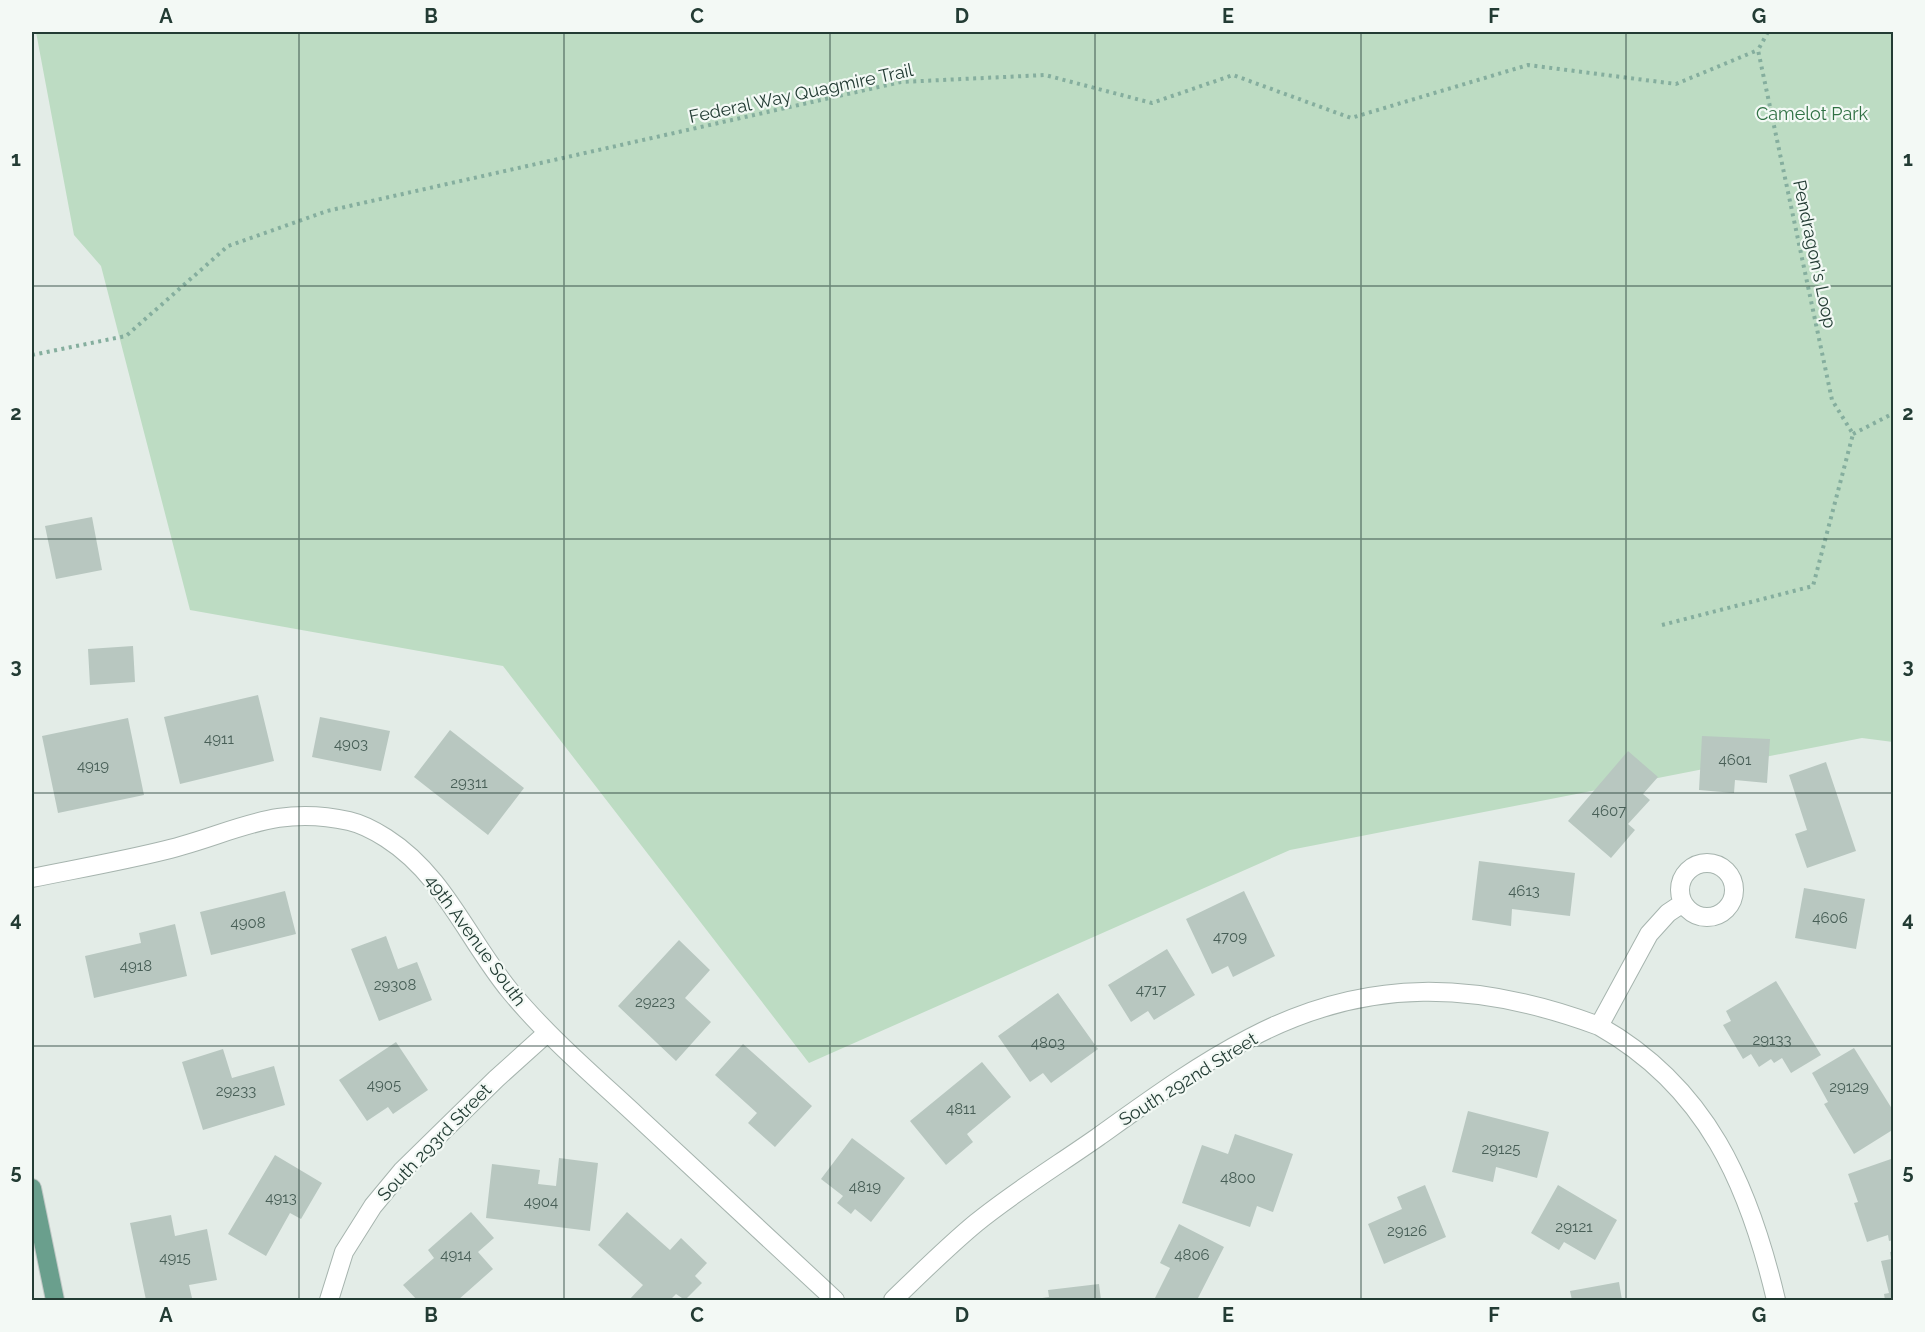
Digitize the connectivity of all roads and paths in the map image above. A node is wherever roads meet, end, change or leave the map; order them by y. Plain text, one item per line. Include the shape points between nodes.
1 (1768, 32) edge
2 (1758, 50) junction
3 (32, 355) edge
4 (1893, 414) edge
5 (1853, 434) junction
6 (1662, 625) dead end
7 (32, 878) edge
8 (1683, 903) dead end
9 (1599, 1026) junction
10 (547, 1033) junction
11 (32, 1188) edge
12 (55, 1300) edge
13 (329, 1300) edge
14 (835, 1300) edge
15 (894, 1300) edge
16 (1776, 1300) edge

1 - 2 path
2 - 3 path, Federal Way Quagmire Trail via 1676,84 1528,65 1351,118 1233,75 1152,103 1045,75 901,82 327,211 228,246 126,336
2 - 5 path, Pendragon's Loop via 1832,400
4 - 5 path
5 - 6 path via 1813,586
7 - 10 street, 49th Avenue South via 166,850 282,816 314,815 352,821 403,849 427,872 499,977
8 - 9 street via 1649,934
9 - 15 street, South 292nd Street via 1520,1001 1438,991 1362,998 1294,1018 1250,1038 1160,1093 976,1223
9 - 16 street, South 292nd Street via 1623,1039 1673,1083 1721,1145 1760,1238
10 - 13 street, South 293rd Street via 402,1171 373,1206 344,1252
10 - 14 street, 49th Avenue South
11 - 12 main road

